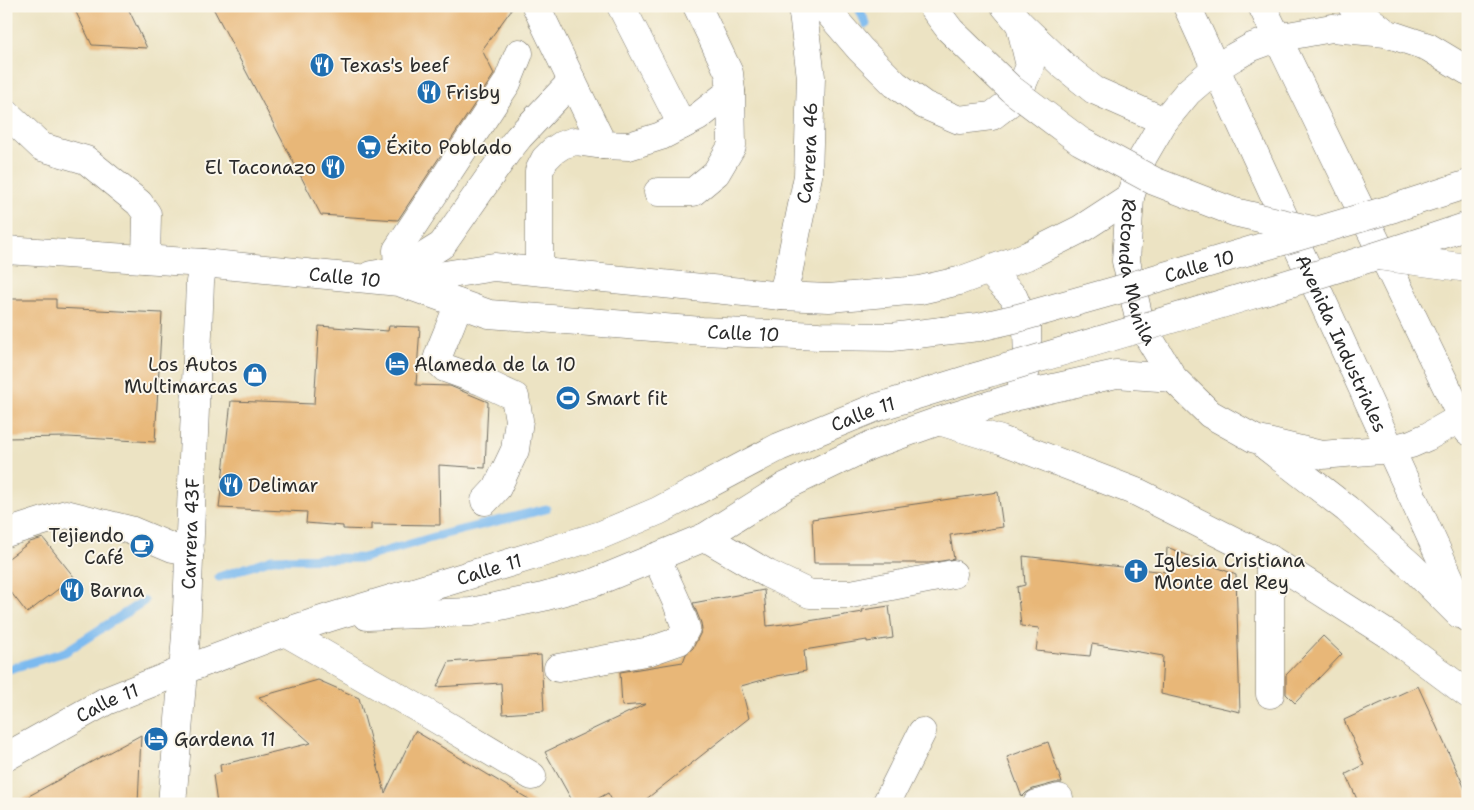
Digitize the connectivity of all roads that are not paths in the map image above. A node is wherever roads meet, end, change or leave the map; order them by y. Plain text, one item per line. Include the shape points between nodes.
1 (536, 6) edge
2 (621, 6) edge
3 (697, 6) edge
4 (802, 6) edge
5 (823, 6) edge
6 (932, 6) edge
7 (1187, 6) edge
8 (1262, 6) edge
9 (1352, 6) edge
10 (1012, 15) edge
11 (1386, 33) junction
12 (1277, 38) junction
13 (518, 52) dead end
14 (1216, 68) junction
15 (1467, 70) edge
16 (572, 81) junction
17 (731, 91) junction
18 (6, 113) edge
19 (1164, 121) junction
20 (682, 125) junction
21 (603, 145) junction
22 (1468, 184) edge
23 (658, 192) dead end
24 (1130, 197) junction
25 (1468, 226) edge
26 (1318, 232) junction
27 (6, 250) edge
28 (1378, 256) junction
29 (146, 259) junction
30 (203, 263) junction
31 (1468, 268) edge
32 (538, 271) junction
33 (989, 271) junction
34 (399, 276) junction
35 (782, 296) junction
36 (458, 303) junction
37 (1173, 378) junction
38 (1018, 396) junction
39 (1466, 420) edge
40 (939, 421) junction
41 (1256, 439) junction
42 (1391, 449) junction
43 (485, 501) dead end
44 (6, 533) edge
45 (705, 537) junction
46 (190, 551) junction
47 (656, 557) junction
48 (1270, 559) junction
49 (953, 574) dead end
50 (331, 617) junction
51 (1468, 618) edge
52 (1468, 622) edge
53 (285, 632) junction
54 (558, 668) dead end
55 (184, 670) junction
56 (1270, 694) dead end
57 (1468, 694) edge
58 (922, 732) dead end
59 (6, 757) edge
60 (532, 776) dead end
61 (172, 804) edge
62 (886, 804) edge

1 - 16 main road
2 - 20 main road
3 - 17 main road via 729,73
4 - 35 main road, Carrera 46 via 811,77 808,176
5 - 10 main road via 860,50 895,84 924,105 959,120 992,116 1017,97 1030,66
6 - 26 main road, bridge via 950,30 1011,89 1080,141 1154,181 1225,209
7 - 14 main road, Avenida Industriales
8 - 12 main road
9 - 11 main road
10 - 19 main road via 1064,66 1094,90
11 - 12 main road, Rotonda Manila via 1332,28
11 - 15 main road, Rotonda Manila via 1428,47
12 - 14 main road, Rotonda Manila via 1252,47
12 - 39 main road
13 - 34 main road via 507,84 398,250
14 - 19 main road, Rotonda Manila via 1188,92
14 - 42 main road, Avenida Industriales
16 - 21 main road
16 - 34 main road via 518,137 442,245 402,270
17 - 20 main road via 698,117
17 - 23 main road via 732,146 716,173 693,192
18 - 29 main road via 42,147 86,160 139,203 147,214
19 - 24 main road, Rotonda Manila via 1143,157
20 - 21 main road via 629,146
21 - 32 main road via 575,140 562,145 545,159 539,171
22 - 26 main road, Calle 10, bridge
24 - 33 main road via 1081,229
24 - 37 main road, Rotonda Manila via 1126,261 1140,323
25 - 28 main road, bridge
26 - 36 main road, Calle 10, bridge via 1018,318 979,327 882,337 702,331 488,314
27 - 29 main road, Calle 10
28 - 31 main road, bridge
28 - 50 main road, Calle 11, bridge via 872,409 779,448 658,510 601,535
29 - 30 main road, Calle 10
30 - 34 main road, Calle 10 via 352,278
30 - 46 main road, Carrera 43F
32 - 34 main road via 494,267
32 - 35 main road
33 - 35 main road via 920,290 828,298
33 - 38 main road via 1013,296 1027,328 1028,363
34 - 36 main road, Calle 10
36 - 43 main road via 437,360 445,368 515,397 519,420 515,450 497,488
37 - 38 main road via 1116,374
37 - 41 main road, Rotonda Manila via 1210,414
38 - 40 main road
39 - 42 main road, Rotonda Manila via 1411,444
40 - 45 main road via 871,445 786,486
40 - 48 main road via 1001,440 1139,493
41 - 42 main road, Rotonda Manila via 1322,456
41 - 52 main road via 1347,508
42 - 51 main road, Avenida Industriales
44 - 46 main road via 66,514 130,530 173,548
45 - 47 main road
45 - 49 main road via 810,594 851,594
46 - 55 main road, Carrera 43F
47 - 50 main road via 593,583 471,612
47 - 54 main road via 686,628 679,641 650,652
48 - 56 main road
48 - 57 main road via 1392,637
50 - 53 main road, Calle 11
53 - 55 main road, Calle 11
53 - 60 main road
55 - 59 main road, Calle 11 via 106,701
55 - 61 main road, Carrera 43F
58 - 62 main road

